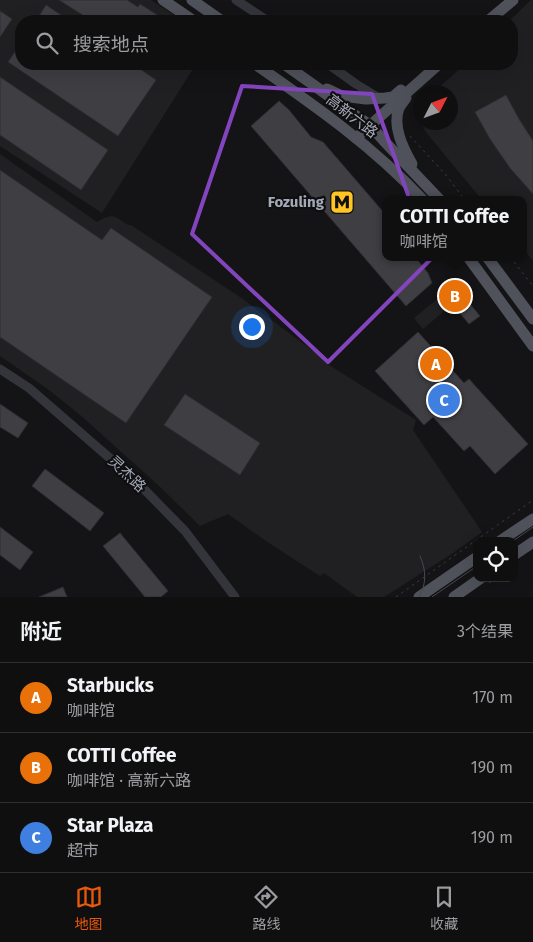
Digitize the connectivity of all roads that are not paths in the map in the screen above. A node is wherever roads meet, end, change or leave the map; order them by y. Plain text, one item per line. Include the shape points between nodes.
1 (163, 0) edge
2 (192, 0) edge
3 (236, 0) edge
4 (505, 0) edge
5 (513, 0) edge
6 (185, 15) edge
7 (213, 15) edge
8 (259, 15) edge
9 (487, 15) edge
10 (495, 15) edge
11 (264, 70) edge
12 (293, 70) edge
13 (336, 70) edge
14 (424, 70) edge
15 (432, 70) edge
16 (307, 80) junction
17 (415, 85) edge
18 (413, 87) edge
19 (413, 88) edge
20 (403, 89) junction
21 (379, 98) junction
22 (368, 123) junction
23 (353, 136) junction
24 (424, 182) junction
25 (419, 196) edge
26 (436, 196) edge
27 (471, 261) edge
28 (490, 261) edge
29 (533, 318) edge
30 (533, 346) edge
31 (0, 369) edge
32 (533, 519) edge
33 (506, 537) edge
34 (533, 542) edge
35 (518, 552) edge
36 (473, 560) edge
37 (475, 582) edge
38 (235, 597) edge
39 (419, 597) edge
40 (454, 597) edge

1 - 6 main road
2 - 7 main road
3 - 8 street
4 - 9 main road
5 - 10 main road
11 - 23 main road, 高新六路
12 - 16 main road, 高新六路
13 - 21 street
14 - 20 main road
15 - 17 main road
16 - 21 main road via 342,96
16 - 22 main road, 高新六路
18 - 22 main road
19 - 24 main road via 399,108 396,121 406,154
20 - 21 main road via 393,97
20 - 22 main road
22 - 23 main road
22 - 24 main road, 高新六路
23 - 25 main road, 高新六路
24 - 26 main road, 高新六路
27 - 30 main road
28 - 29 main road
31 - 38 street, 灵杰路 via 29,388 135,480 185,531
32 - 33 main road
34 - 35 main road
36 - 39 main road
37 - 40 main road

